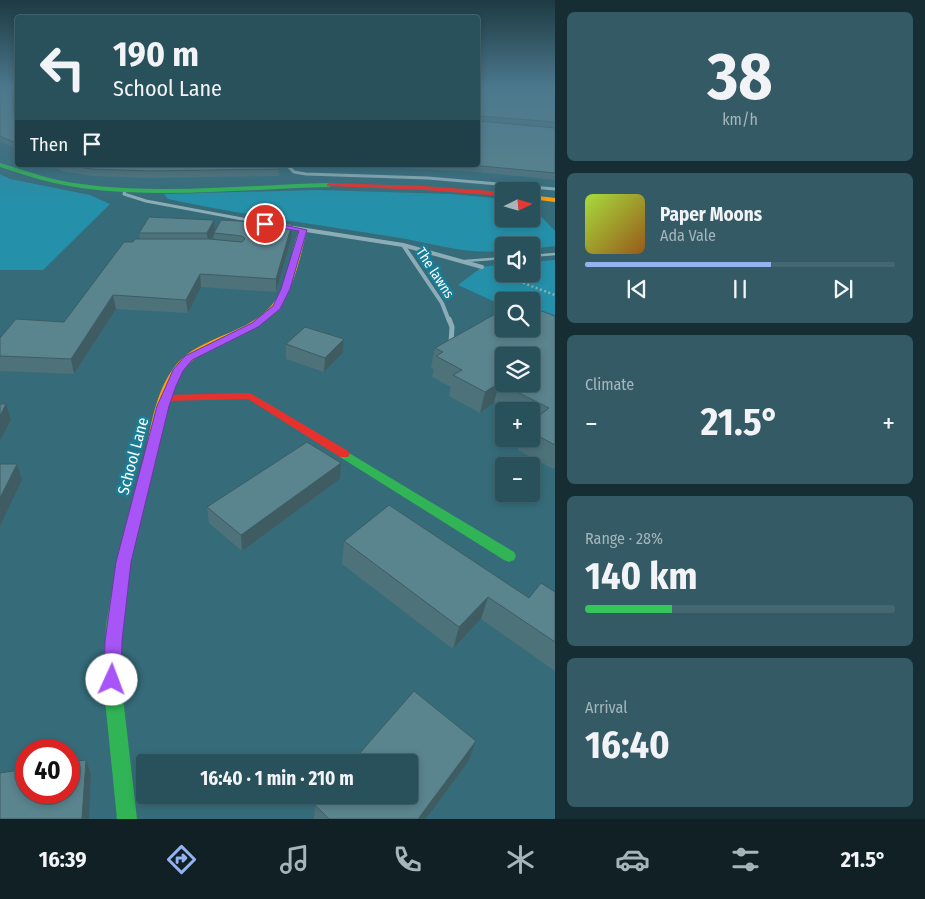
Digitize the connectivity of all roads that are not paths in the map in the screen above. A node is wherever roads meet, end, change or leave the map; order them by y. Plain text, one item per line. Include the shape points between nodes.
1 (0, 165) edge
2 (289, 167) edge
3 (365, 181) junction
4 (555, 189) edge
5 (125, 190) junction
6 (495, 193) edge
7 (540, 198) edge
8 (555, 200) edge
9 (270, 224) edge
10 (279, 226) edge
11 (303, 230) junction
12 (403, 245) junction
13 (555, 254) edge
14 (540, 255) edge
15 (495, 259) edge
16 (462, 262) junction
17 (482, 267) road end
18 (451, 343) edge
19 (166, 398) junction
20 (509, 556) dead end
21 (127, 819) edge

1 - 5 street via 28,177 61,185
2 - 3 street via 294,172
3 - 4 street via 428,178
3 - 5 street
3 - 6 street
5 - 9 street via 127,196 146,201
7 - 8 street
10 - 11 street
11 - 12 street
11 - 19 street, School Lane via 286,289 276,307 255,325 188,358 178,370
12 - 16 street
12 - 18 street, The lawns via 442,303 452,328
13 - 14 lane
15 - 16 lane
16 - 17 street
19 - 20 street via 250,396
19 - 21 street, School Lane via 130,530 113,641 112,680

